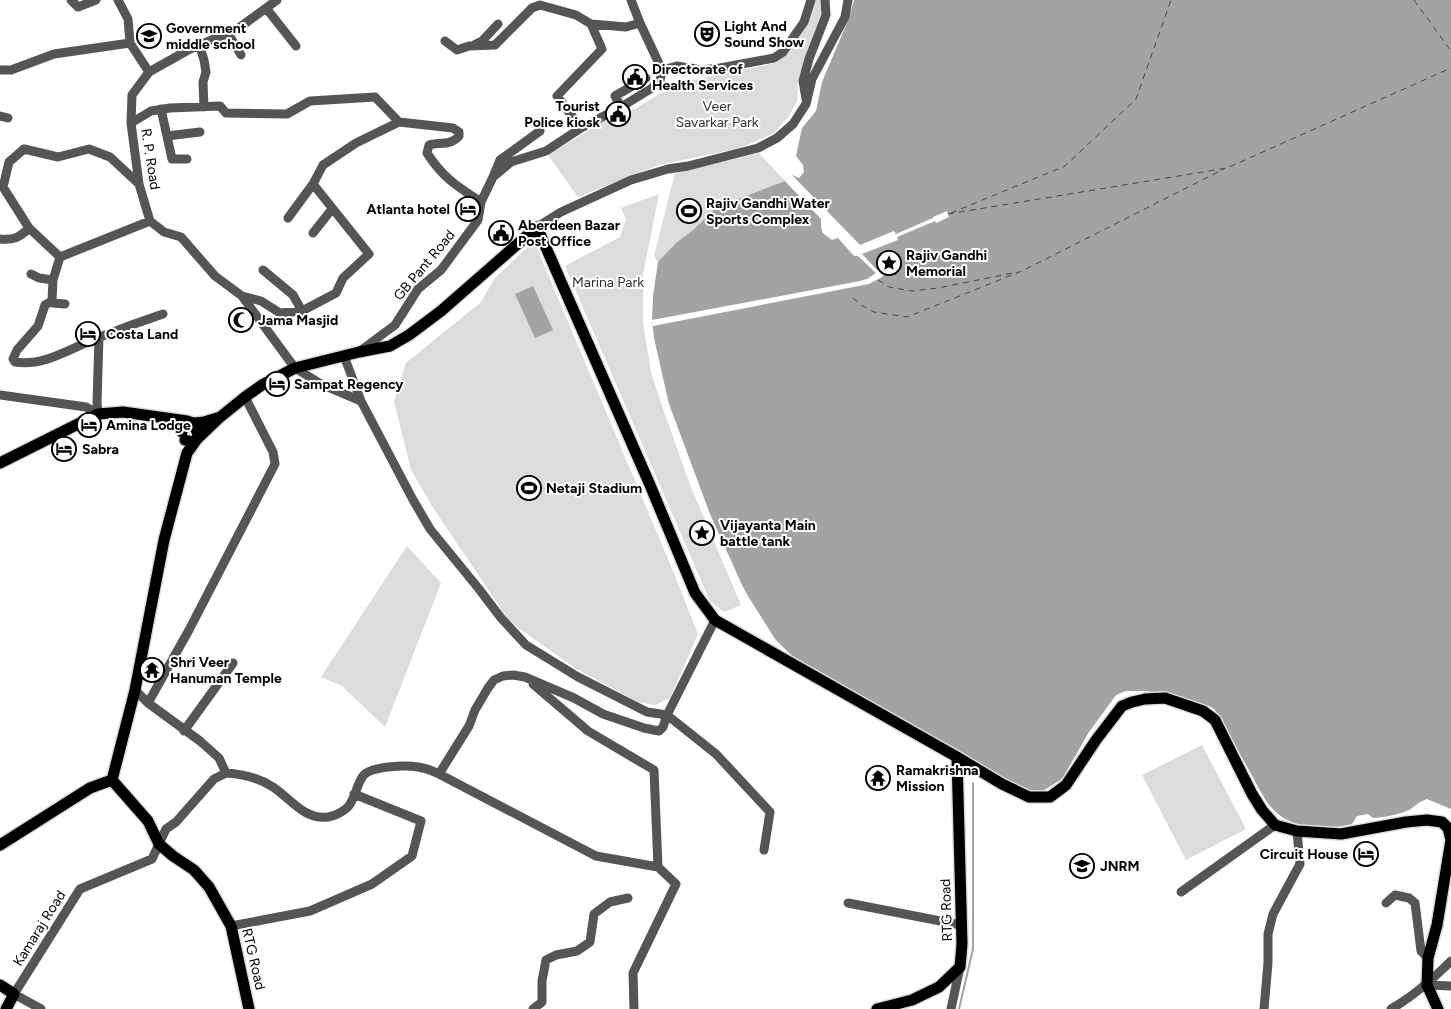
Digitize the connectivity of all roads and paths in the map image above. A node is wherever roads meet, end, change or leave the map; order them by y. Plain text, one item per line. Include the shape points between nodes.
1 (71, 0) edge
2 (96, 0) edge
3 (118, 0) edge
4 (277, 0) edge
5 (631, 0) edge
6 (810, 0) edge
7 (825, 0) edge
8 (848, 0) edge
9 (266, 8) junction
10 (640, 23) junction
11 (498, 24) dead end
12 (591, 24) junction
13 (228, 33) junction
14 (445, 40) dead end
15 (130, 43) junction
16 (199, 44) junction
17 (296, 46) dead end
18 (469, 46) junction
19 (241, 55) dead end
20 (0, 70) edge
21 (662, 70) junction
22 (149, 72) junction
23 (646, 78) dead end
24 (806, 104) junction
25 (204, 107) junction
26 (620, 107) junction
27 (161, 109) junction
28 (132, 122) junction
29 (399, 122) junction
30 (581, 128) junction
31 (540, 131) dead end
32 (200, 132) dead end
33 (167, 136) junction
34 (186, 159) dead end
35 (493, 177) junction
36 (139, 184) junction
37 (313, 184) junction
38 (481, 202) junction
39 (332, 209) junction
40 (288, 218) dead end
41 (150, 221) junction
42 (537, 226) junction
43 (29, 228) junction
44 (313, 233) dead end
45 (0, 239) edge
46 (60, 257) junction
47 (263, 270) dead end
48 (31, 274) dead end
49 (53, 280) junction
50 (242, 296) junction
51 (52, 301) junction
52 (65, 304) dead end
53 (302, 311) junction
54 (162, 314) dead end
55 (99, 337) junction
56 (359, 352) junction
57 (344, 356) junction
58 (295, 368) junction
59 (0, 395) edge
60 (245, 397) junction
61 (361, 401) junction
62 (98, 414) junction
63 (172, 418) junction
64 (219, 418) junction
65 (193, 423) junction
66 (183, 436) junction
67 (197, 440) junction
68 (187, 453) junction
69 (0, 464) edge
70 (715, 620) junction
71 (233, 662) dead end
72 (525, 677) junction
73 (135, 690) junction
74 (148, 703) junction
75 (667, 715) junction
76 (184, 731) junction
77 (957, 756) junction
78 (226, 773) junction
79 (439, 774) junction
80 (112, 780) junction
81 (354, 794) junction
82 (1275, 825) junction
83 (1297, 832) junction
84 (159, 844) junction
85 (0, 845) edge
86 (764, 850) dead end
87 (658, 867) junction
88 (1180, 892) dead end
89 (628, 898) dead end
90 (848, 903) dead end
91 (1386, 903) dead end
92 (961, 925) junction
93 (232, 926) junction
94 (1428, 958) junction
95 (1451, 961) edge
96 (960, 967) junction
97 (0, 985) edge
98 (1427, 985) junction
99 (1451, 986) edge
100 (14, 994) junction
101 (6, 1009) edge
102 (41, 1009) edge
103 (249, 1009) edge
104 (533, 1009) edge
105 (634, 1009) edge
106 (877, 1009) edge
107 (951, 1009) edge
108 (1264, 1009) edge
109 (1391, 1009) edge
110 (1438, 1009) edge

1 - 2 street via 78,7
3 - 15 street via 128,19
4 - 9 street, R. P. Road
5 - 10 street
6 - 21 street via 804,22 783,52 774,58 706,70 677,66
7 - 24 street via 826,15 803,81
8 - 24 street via 845,18 812,79
9 - 13 street, R. P. Road
9 - 17 street
10 - 12 street via 626,27
10 - 21 street
11 - 18 street via 482,42
12 - 18 street via 576,15 540,5 532,8 495,45
12 - 30 street via 602,49 557,96
13 - 16 street, R. P. Road
13 - 19 street
14 - 18 street via 457,50
15 - 20 street via 54,54 10,70
15 - 22 street
16 - 22 street, R. P. Road
16 - 25 street via 206,72
21 - 26 street, GB Pant Road via 660,81
22 - 28 street, R. P. Road via 132,95
23 - 26 street via 615,96
24 - 42 street via 793,124 758,148 631,180
25 - 27 street
25 - 29 street via 220,106 226,113 287,114 310,101 375,97
26 - 30 street, GB Pant Road
27 - 28 street via 150,110
27 - 33 street
28 - 36 street, R. P. Road
29 - 37 street via 356,143 323,165
29 - 38 street via 453,128 458,132 455,141 429,145 427,154 452,183
30 - 35 street, GB Pant Road via 546,151 511,162
31 - 35 street via 500,160
32 - 33 street
33 - 34 street via 172,160
35 - 38 street, GB Pant Road
36 - 41 street, R. P. Road
36 - 43 street via 110,156 89,149 58,157 24,148 9,162 3,187
37 - 39 street
37 - 40 street
38 - 56 street, GB Pant Road via 478,220 441,270 418,289 394,326
39 - 44 street
39 - 53 street via 369,254 343,278 336,293
41 - 46 street
41 - 50 street via 164,232 181,237 214,276
42 - 56 main road via 409,335 390,346
42 - 70 main road via 695,592
43 - 45 street via 13,240
43 - 46 street
46 - 49 street
47 - 53 street via 292,295
48 - 49 street
49 - 51 street
50 - 53 street via 261,301 280,313
50 - 58 street
51 - 52 street
51 - 55 street via 45,305 38,326 17,350 14,362 46,360
54 - 55 street
55 - 62 street
56 - 57 main road
57 - 58 main road
57 - 61 street
58 - 60 main road
58 - 61 street via 321,384
59 - 62 street via 86,407
60 - 64 main road
60 - 74 street via 273,452 275,464
61 - 75 street via 430,529 526,645 578,677 647,712
62 - 63 main road via 123,412
62 - 69 main road
63 - 65 main road
63 - 66 main road
64 - 65 main road
64 - 67 main road
65 - 66 main road via 182,428
65 - 67 main road
66 - 67 main road via 192,442
66 - 68 main road
67 - 68 main road
68 - 73 main road via 164,540
70 - 75 street
70 - 77 main road
71 - 76 street
72 - 75 street via 603,714 644,728 659,730
72 - 79 street via 503,676 494,680
72 - 87 street via 588,731 654,770
73 - 74 street
73 - 80 main road
74 - 76 street
75 - 86 street via 716,754 770,812
76 - 78 street via 219,758
77 - 82 main road via 1029,797 1050,797 1066,785 1122,706 1144,699 1165,698 1203,711 1215,720 1252,794
77 - 92 main road, RTG Road
78 - 81 street via 255,778 316,817 330,817 340,812 350,804
78 - 84 street, Kamaraj Road via 214,779 166,829
79 - 81 street via 418,767 374,769 364,775
79 - 87 street via 596,856
80 - 84 main road, RTG Road via 148,821
80 - 85 main road via 90,788
81 - 93 street via 421,821 412,856 372,884 310,911
82 - 83 main road
82 - 88 street
83 - 94 main road via 1341,834 1406,822 1442,822 1448,828 1451,840 1437,925
83 - 108 street via 1300,864 1273,914 1268,934
84 - 93 main road, RTG Road via 194,870 209,887
84 - 100 street, Kamaraj Road via 152,859 80,889
87 - 105 street via 676,884 633,973
89 - 104 street via 610,902 594,914 590,942 577,951 546,960 542,1002
90 - 92 street
91 - 94 street via 1395,895 1415,903 1421,951
92 - 96 main road, RTG Road
93 - 103 main road, RTG Road
94 - 98 main road
95 - 98 street
96 - 106 main road via 939,987 912,1000
96 - 107 street
97 - 100 main road
98 - 99 street
98 - 109 street
98 - 110 main road
100 - 101 main road
100 - 102 street

